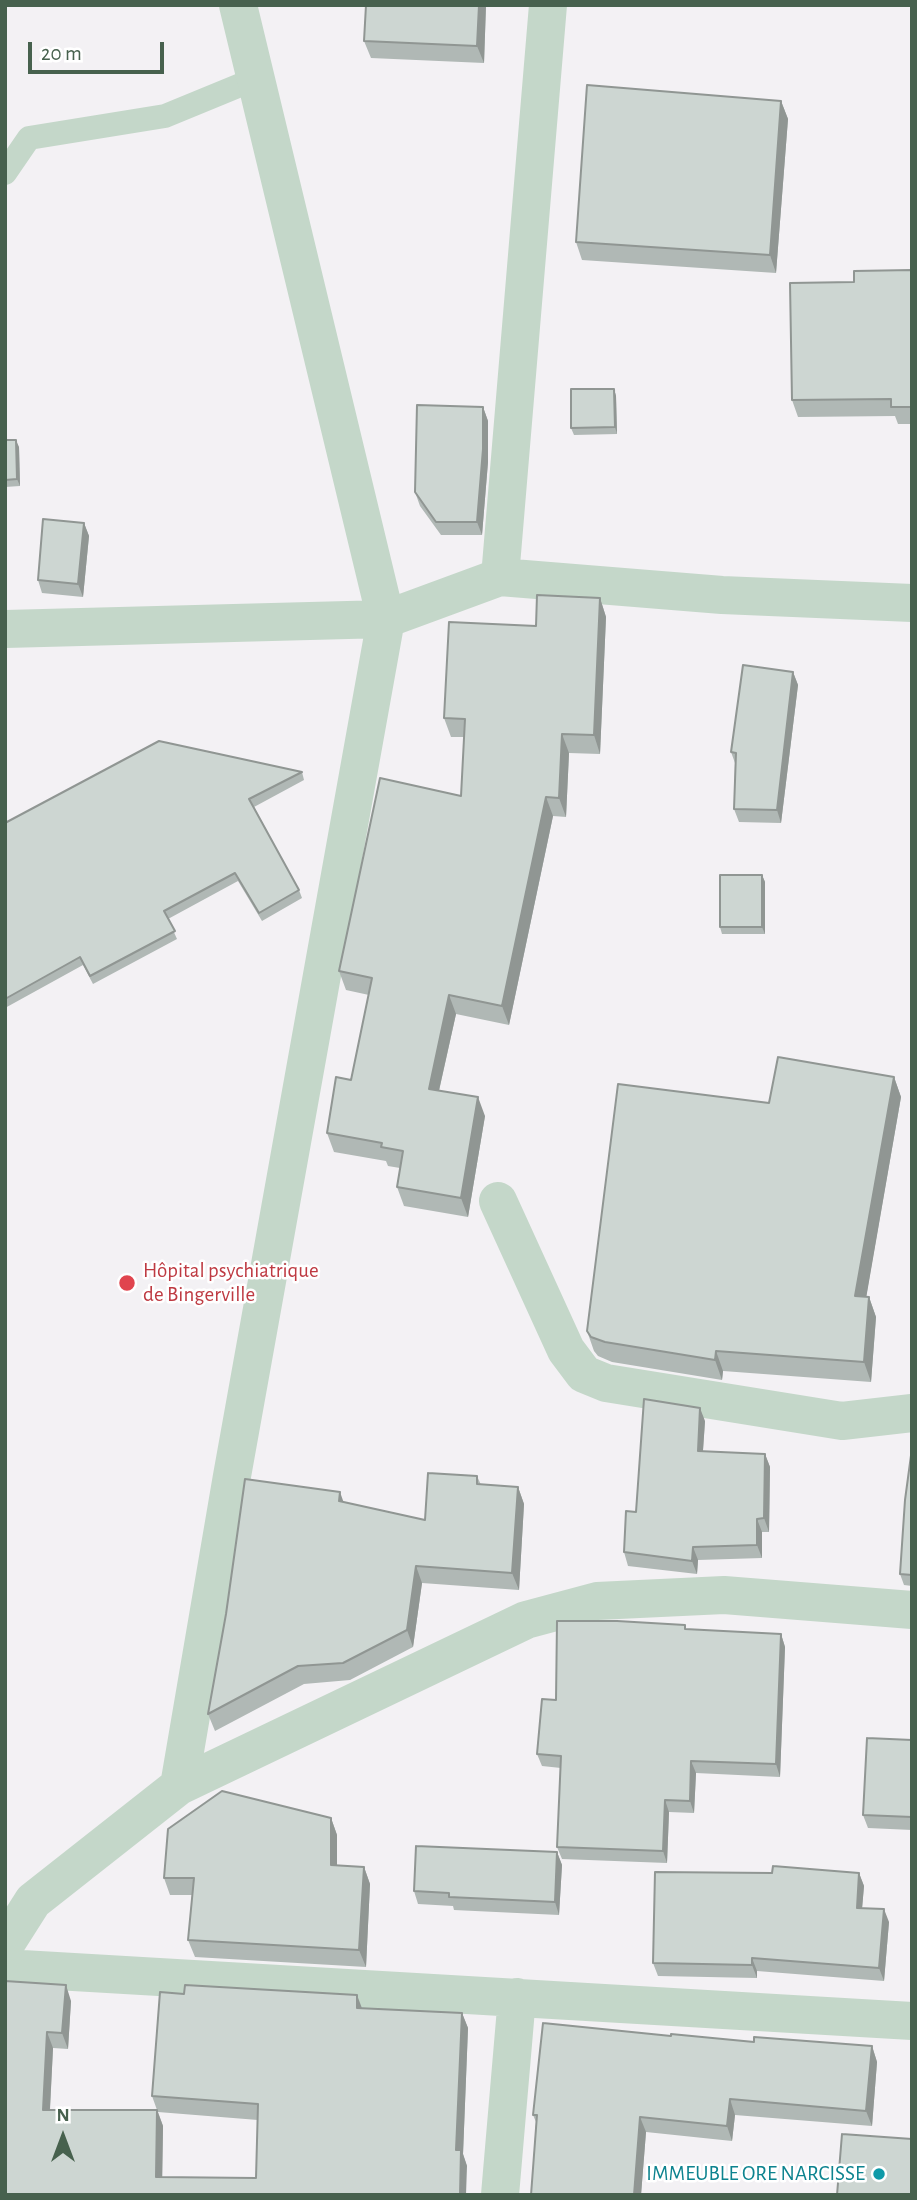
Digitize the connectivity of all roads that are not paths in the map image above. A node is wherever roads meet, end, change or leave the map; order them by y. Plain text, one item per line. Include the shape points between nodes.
1 (238, 5) edge
2 (548, 5) edge
3 (256, 79) junction
4 (5, 173) edge
5 (500, 577) junction
6 (912, 603) edge
7 (386, 620) junction
8 (5, 629) edge
9 (498, 1201) dead end
10 (912, 1413) edge
11 (912, 1610) edge
12 (179, 1786) junction
13 (5, 1945) edge
14 (5, 1968) edge
15 (517, 1997) junction
16 (912, 2021) edge
17 (500, 2195) edge

1 - 3 street
2 - 5 street
3 - 4 lane via 165,117 29,138
3 - 7 street
5 - 6 street via 722,595
5 - 7 street
7 - 8 street
7 - 12 street
9 - 10 street via 566,1350 584,1374 607,1382 842,1421
11 - 12 street via 724,1595 597,1601 526,1620
12 - 13 street via 33,1901
14 - 15 street
15 - 16 street
15 - 17 street

